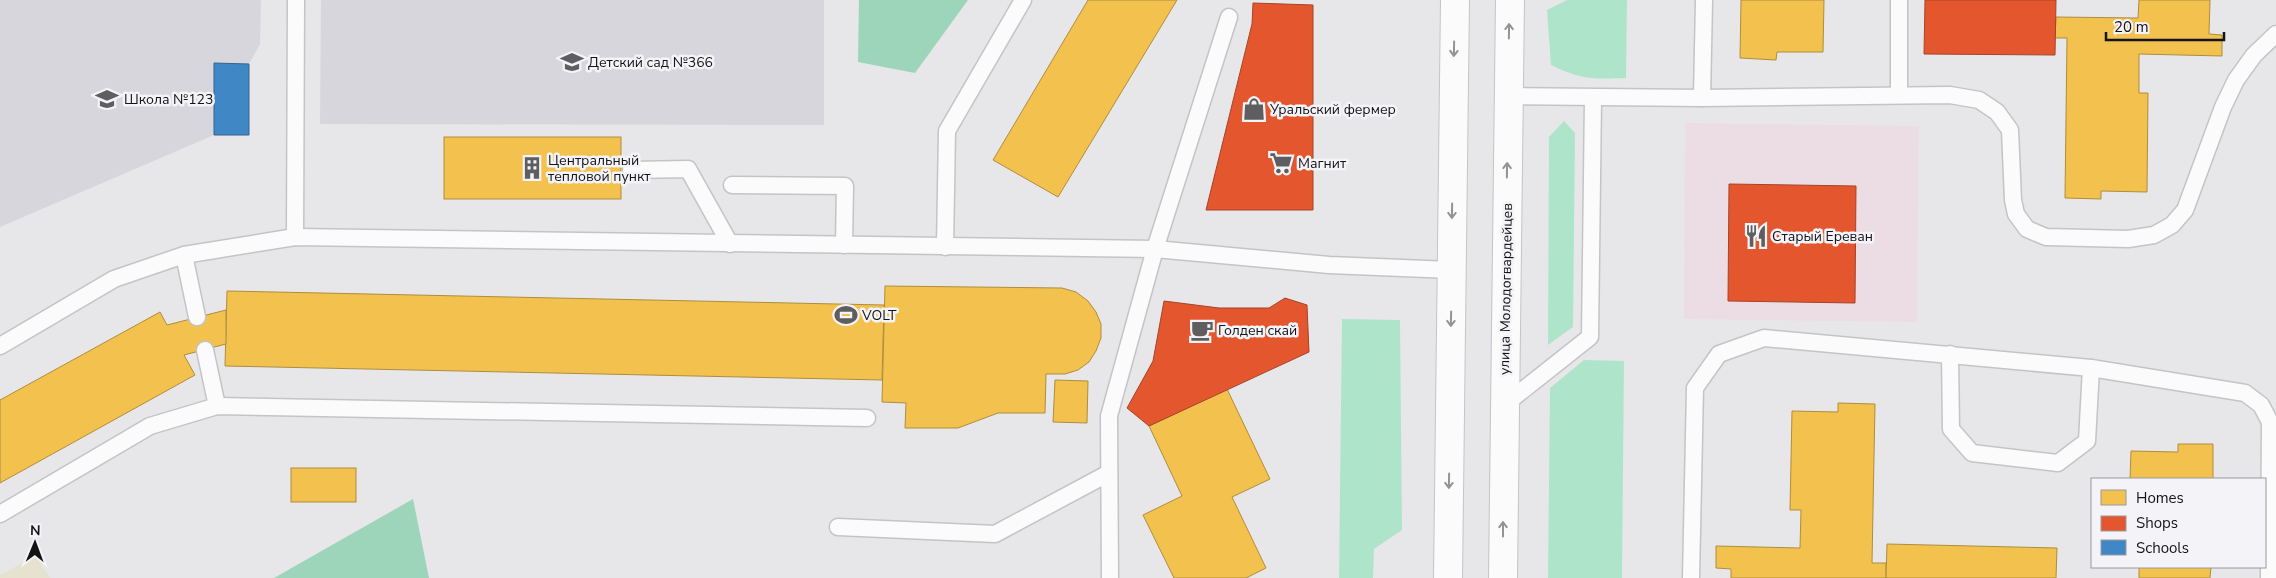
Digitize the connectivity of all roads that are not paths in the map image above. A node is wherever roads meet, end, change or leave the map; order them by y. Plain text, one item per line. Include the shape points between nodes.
1 (296, 0) edge
2 (1023, 0) edge
3 (1455, 0) edge
4 (1510, 0) edge
5 (1704, 0) edge
6 (1899, 0) edge
7 (1230, 17) dead end
8 (2276, 34) edge
9 (1899, 95) junction
10 (1509, 96) junction
11 (1593, 98) junction
12 (1702, 98) junction
13 (631, 170) dead end
14 (732, 185) dead end
15 (295, 237) junction
16 (730, 244) junction
17 (844, 245) junction
18 (945, 247) junction
19 (1156, 249) junction
20 (184, 255) junction
21 (1451, 270) junction
22 (197, 317) dead end
23 (0, 346) edge
24 (205, 350) dead end
25 (1950, 354) junction
26 (2091, 368) junction
27 (1504, 405) junction
28 (217, 406) junction
29 (867, 418) dead end
30 (1109, 473) junction
31 (0, 514) edge
32 (838, 527) dead end
33 (1110, 578) edge
34 (1448, 578) edge
35 (1502, 578) edge
36 (1691, 578) edge
37 (2269, 578) edge

1 - 15 lane
2 - 18 lane via 947,131
3 -> 21 main road
10 -> 4 main road, улица Молодогвардейцев
5 - 12 lane
6 - 9 lane
7 - 19 lane
8 - 9 lane via 2254,55 2236,80 2185,210 2172,225 2154,236 2128,239 2046,238 2027,229 2016,214 2013,200 2010,130 1997,112 1979,100 1950,95
9 - 12 lane
10 - 11 lane
27 -> 10 main road, улица Молодогвардейцев
11 - 12 lane
11 - 27 lane via 1590,337
13 - 16 lane via 688,169
14 - 17 lane via 845,186
15 - 16 lane
15 - 20 lane
16 - 17 lane
17 - 18 lane
18 - 19 lane
19 - 21 lane via 1329,265
19 - 30 lane via 1109,416
20 - 22 lane
20 - 23 lane via 114,279
21 -> 34 main road
24 - 28 lane
25 - 26 lane
25 - 26 lane via 1951,429 1972,453 2058,463 2087,441
25 - 36 lane via 1764,338 1718,354 1696,388
26 - 37 lane via 2244,393 2261,405 2270,422
35 -> 27 main road, улица Молодогвардейцев
28 - 29 lane
28 - 31 lane via 150,426
30 - 32 lane via 995,534
30 - 33 lane

